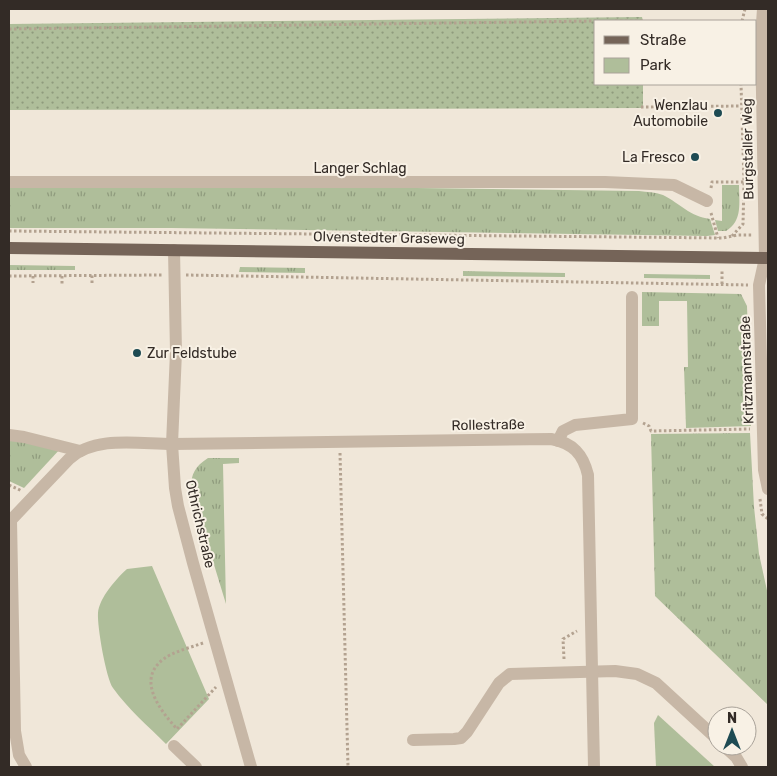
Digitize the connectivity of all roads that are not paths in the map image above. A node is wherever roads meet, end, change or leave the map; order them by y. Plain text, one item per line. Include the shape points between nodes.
1 (763, 9) edge
2 (765, 125) edge
3 (9, 182) edge
4 (707, 201) road end
5 (9, 248) edge
6 (174, 250) junction
7 (767, 260) edge
8 (632, 297) dead end
9 (9, 435) edge
10 (558, 440) junction
11 (172, 444) junction
12 (80, 451) junction
13 (768, 489) edge
14 (10, 520) edge
15 (592, 671) junction
16 (707, 730) edge
17 (412, 740) dead end
18 (174, 746) dead end
19 (734, 756) edge
20 (26, 767) edge
21 (196, 767) edge
22 (251, 767) edge
23 (594, 767) edge
24 (742, 767) edge

1 - 2 street, Burgstaller Weg
2 - 7 street, Burgstaller Weg
3 - 4 street, Langer Schlag via 605,182 674,185
5 - 6 main road, Olvenstedter Graseweg
6 - 7 main road, Olvenstedter Graseweg
6 - 11 street, Othrichstraße via 176,352
7 - 13 street, Kritzmannstraße via 760,284 764,470
8 - 10 street via 632,419 575,425 563,431
9 - 12 street
10 - 11 street, Rollestraße
10 - 15 street via 579,452 588,475
11 - 12 street, Rollestraße via 103,444
11 - 22 street, Othrichstraße via 178,506
12 - 14 street
14 - 20 street via 15,731 19,755
15 - 16 street via 629,672 649,679
15 - 17 street via 510,674 461,738
15 - 23 street
18 - 21 street
19 - 24 street

